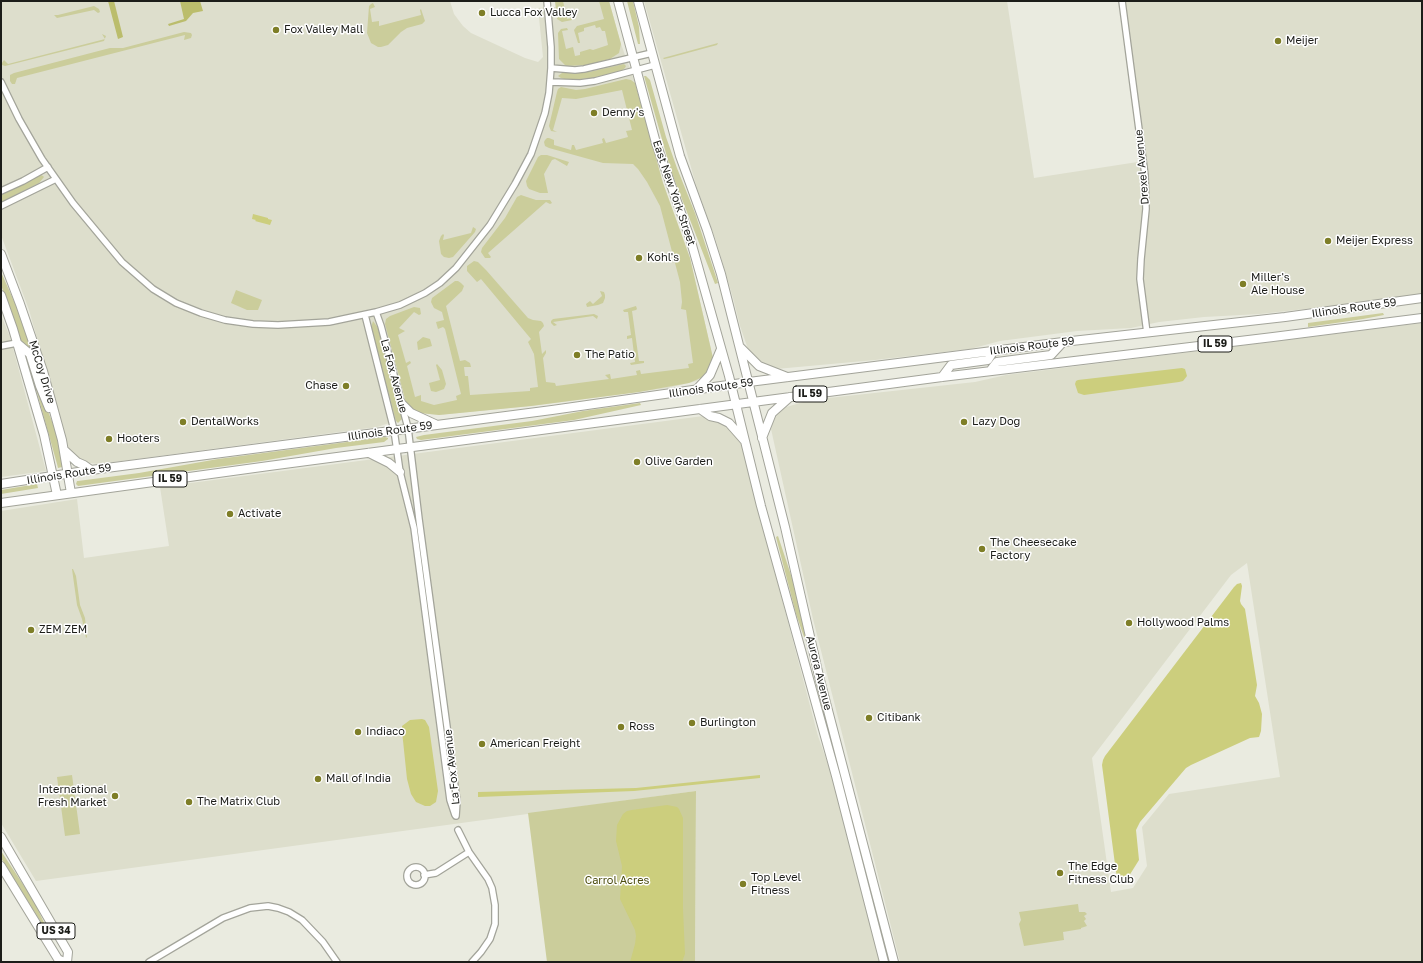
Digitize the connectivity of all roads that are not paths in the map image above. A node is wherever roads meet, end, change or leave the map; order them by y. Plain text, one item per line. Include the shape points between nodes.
1 (547, 1) edge
2 (618, 1) edge
3 (638, 1) edge
4 (1122, 1) edge
5 (652, 53) junction
6 (633, 58) junction
7 (655, 65) junction
8 (551, 68) junction
9 (637, 71) junction
10 (1, 82) edge
11 (551, 82) junction
12 (48, 167) junction
13 (56, 179) junction
14 (1, 191) edge
15 (1, 206) edge
16 (1, 254) edge
17 (1, 295) edge
18 (1422, 298) edge
19 (376, 312) junction
20 (365, 315) junction
21 (1422, 318) edge
22 (1147, 332) junction
23 (1063, 342) junction
24 (17, 343) junction
25 (1, 346) edge
26 (740, 347) junction
27 (722, 350) junction
28 (993, 352) junction
29 (990, 371) junction
30 (942, 376) junction
31 (787, 378) junction
32 (749, 382) junction
33 (731, 385) junction
34 (697, 389) junction
35 (790, 397) junction
36 (754, 401) junction
37 (401, 402) junction
38 (735, 404) junction
39 (700, 409) junction
40 (436, 424) junction
41 (408, 428) junction
42 (394, 430) junction
43 (762, 438) junction
44 (62, 440) junction
45 (745, 440) junction
46 (410, 447) junction
47 (397, 449) junction
48 (64, 450) junction
49 (368, 453) junction
50 (91, 470) junction
51 (400, 472) junction
52 (68, 474) junction
53 (54, 476) junction
54 (1, 484) edge
55 (71, 493) junction
56 (57, 495) junction
57 (1, 503) edge
58 (458, 830) dead end
59 (1, 837) edge
60 (469, 852) junction
61 (1, 866) edge
62 (424, 876) dead end
63 (478, 957) junction
64 (160, 959) edge
65 (64, 962) edge
66 (67, 962) edge
67 (148, 962) edge
68 (337, 962) edge
69 (472, 962) edge
70 (483, 962) edge
71 (884, 962) edge
72 (894, 962) edge

1 - 8 street
2 - 6 main road, East New York Street
3 - 5 main road, East New York Street
4 - 22 street, Drexel Avenue via 1145,175 1146,209 1140,279
5 - 6 street
5 - 7 main road, East New York Street
6 - 8 street via 584,69
6 - 9 main road, East New York Street
7 - 9 street
7 - 26 main road, East New York Street via 680,156 714,250
8 - 11 street
9 - 11 street via 595,82
9 - 27 main road, East New York Street via 656,143 695,255
10 - 12 street via 22,125
11 - 19 street via 545,113 531,154 507,198 481,237 440,283 420,296
12 - 13 street
12 - 14 street
13 - 15 street
13 - 20 street via 80,213 122,262 153,289 176,303 225,320 253,324 309,324
16 - 44 main road, McCoy Drive via 43,371
17 - 24 main road, McCoy Drive
18 - 22 main road, Illinois Route 59 / IL 59 via 1285,317
19 - 20 street
19 - 37 street, La Fox Avenue
20 - 42 street, La Fox Avenue
21 - 29 main road, Illinois Route 59 / IL 59
22 - 23 main road, Illinois Route 59 / IL 59
23 - 28 main road, Illinois Route 59 / IL 59
23 - 29 main road, IL 59 via 1051,355 997,362
24 - 25 street
24 - 44 main road via 30,354
24 - 53 main road, McCoy Drive
26 - 31 main road via 759,366
26 - 32 main road, East New York Street
27 - 33 main road, East New York Street
27 - 34 main road via 710,375
28 - 30 main road, IL 59 via 988,360 951,366
28 - 31 main road, Illinois Route 59 / IL 59
29 - 30 main road, Illinois Route 59 / IL 59
30 - 35 main road, Illinois Route 59 / IL 59
31 - 32 main road, Illinois Route 59 / IL 59
32 - 33 main road, Illinois Route 59 / IL 59
32 - 36 main road, Aurora Avenue
33 - 34 main road, Illinois Route 59 / IL 59
33 - 38 main road, Aurora Avenue
34 - 40 main road, Illinois Route 59 / IL 59
35 - 36 main road, Illinois Route 59 / IL 59
35 - 43 main road via 772,413
36 - 38 main road, Illinois Route 59 / IL 59
36 - 43 main road, Aurora Avenue
37 - 40 main road via 411,413
37 - 41 street, La Fox Avenue
38 - 39 main road, Illinois Route 59 / IL 59
38 - 45 main road, Aurora Avenue
39 - 45 main road via 729,423
39 - 46 main road, Illinois Route 59 / IL 59
40 - 41 main road, Illinois Route 59 / IL 59
41 - 42 main road, Illinois Route 59 / IL 59
41 - 46 street, La Fox Avenue
42 - 47 street, La Fox Avenue
42 - 50 main road, Illinois Route 59 / IL 59
43 - 72 main road, Aurora Avenue via 819,676
44 - 48 main road, McCoy Drive
45 - 71 main road, Aurora Avenue
46 - 47 main road, Illinois Route 59 / IL 59
46 - 51 street, La Fox Avenue via 458,801 456,816 450,800 414,528
47 - 49 main road, Illinois Route 59 / IL 59
47 - 51 street, La Fox Avenue
48 - 50 main road
48 - 52 main road, McCoy Drive
49 - 51 main road via 389,463
49 - 55 main road, Illinois Route 59 / IL 59
50 - 52 main road, Illinois Route 59 / IL 59
52 - 53 main road, Illinois Route 59 / IL 59
52 - 55 main road, McCoy Drive
53 - 54 main road, Illinois Route 59 / IL 59
53 - 56 main road, McCoy Drive
55 - 56 main road, Illinois Route 59 / IL 59
56 - 57 main road, Illinois Route 59 / IL 59
58 - 60 street
59 - 66 main road, US 34 via 68,952
60 - 62 street via 436,873
60 - 63 street via 488,879 496,905 493,932
61 - 65 main road, US 34 via 58,960
63 - 69 street
63 - 70 street
64 - 67 street
64 - 68 street via 223,918 250,908 268,906 289,912 302,920 323,942

